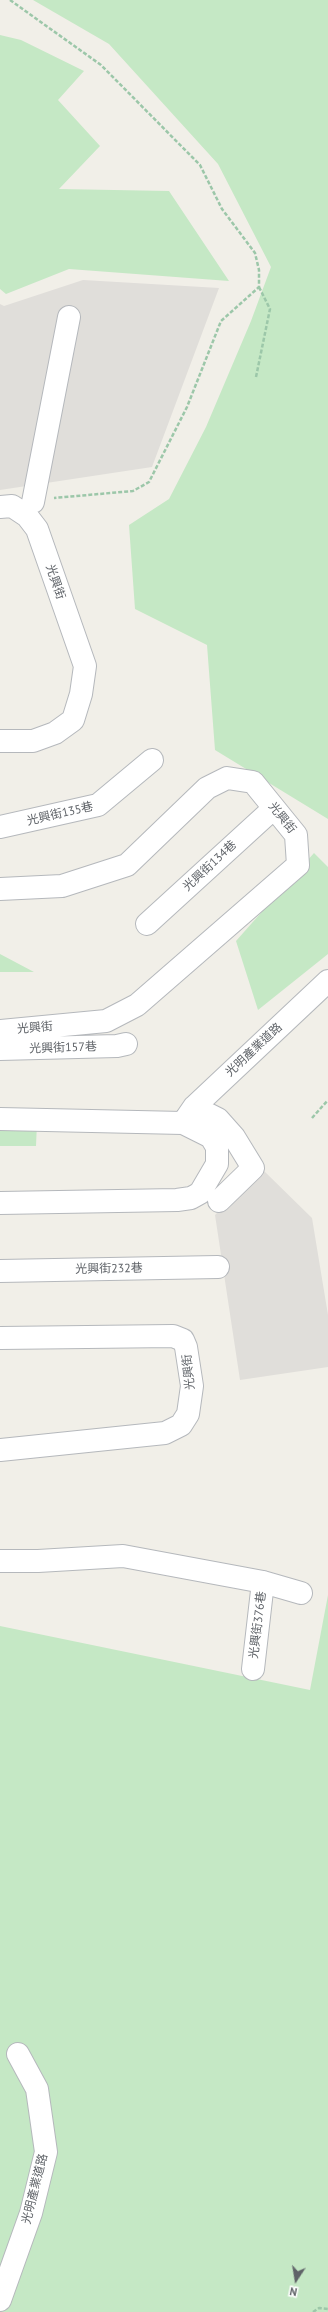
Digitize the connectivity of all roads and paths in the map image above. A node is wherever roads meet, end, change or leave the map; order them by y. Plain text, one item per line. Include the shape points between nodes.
1 (10, 0) edge
2 (259, 287) junction
3 (70, 317) dead end
4 (256, 377) dead end
5 (33, 502) joint
6 (0, 507) edge
7 (0, 741) edge
8 (152, 760) dead end
9 (274, 808) junction
10 (0, 827) edge
11 (0, 889) edge
12 (148, 924) dead end
13 (328, 981) edge
14 (0, 1031) edge
15 (126, 1044) dead end
16 (0, 1049) edge
17 (328, 1100) edge
18 (188, 1115) junction
19 (312, 1118) dead end
20 (0, 1119) edge
21 (219, 1201) dead end
22 (0, 1203) edge
23 (218, 1267) dead end
24 (0, 1271) edge
25 (0, 1338) edge
26 (0, 1450) edge
27 (0, 1561) edge
28 (264, 1582) junction
29 (301, 1592) dead end
30 (253, 1669) dead end
31 (18, 2054) dead end
32 (0, 2300) edge
33 (328, 2309) edge
34 (313, 2312) edge

1 - 2 path via 101,65 200,165 222,209 255,253
2 - 4 path via 270,309
2 - 5 path via 221,321 187,407 149,482 133,492 49,498
3 - 5 street
6 - 7 street, 光興街 via 12,506 27,516 37,529 85,666 81,694 73,720 55,733 33,740
8 - 10 street, 光興街135巷 via 98,805
9 - 11 street, 光興街 via 253,782 227,778 207,788 127,865 62,886
9 - 12 street, 光興街134巷
9 - 14 street, 光興街 via 296,835 298,865 137,1005 106,1021
13 - 18 street, 光明產業道路
15 - 16 street, 光興街157巷
17 - 19 path
18 - 20 street
18 - 21 street via 218,1118 253,1168
18 - 22 street via 211,1137 217,1147 217,1164 200,1193 191,1198
23 - 24 street, 光興街232巷
25 - 26 street, 光興街 via 173,1336 182,1340 186,1347 192,1386 188,1414 181,1425 166,1433
27 - 28 street via 123,1556
28 - 29 street
28 - 30 street, 光興街376巷
31 - 32 street, 光明產業道路 via 37,2089 46,2152 31,2213
33 - 34 path via 319,2308

